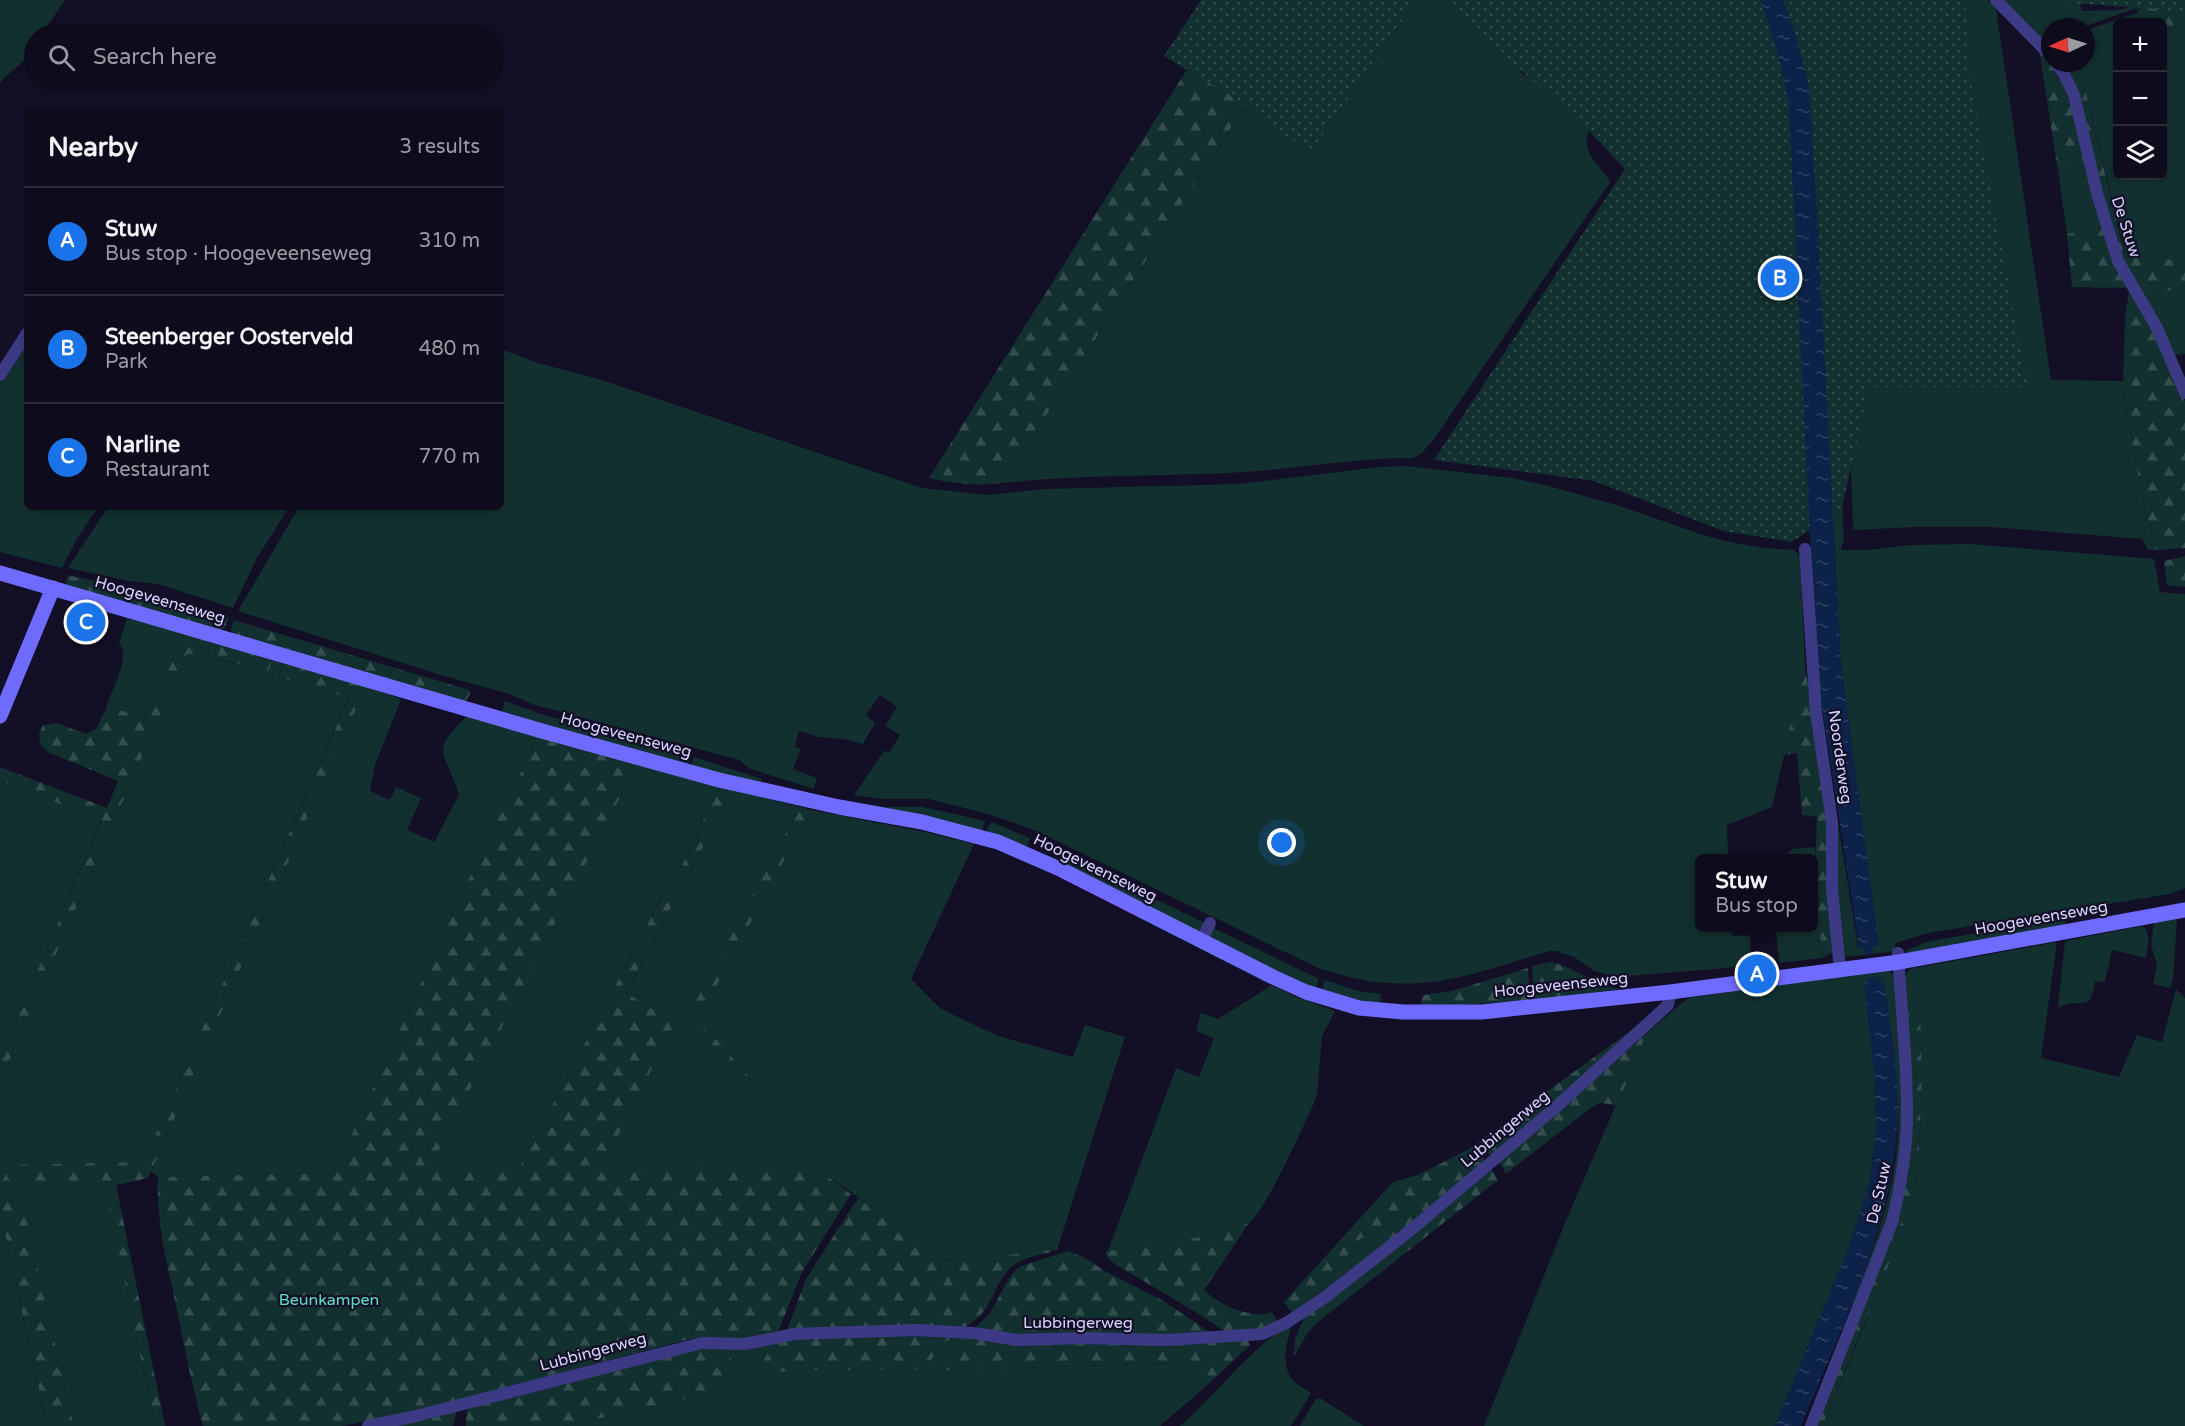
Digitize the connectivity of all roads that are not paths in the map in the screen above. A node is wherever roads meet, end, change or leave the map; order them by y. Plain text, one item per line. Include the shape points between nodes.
1 (1996, 0) edge
2 (2041, 46) edge
3 (2063, 72) edge
4 (24, 338) edge
5 (0, 375) edge
6 (2185, 393) edge
7 (1805, 549) dead end
8 (0, 573) edge
9 (53, 588) junction
10 (0, 716) edge
11 (2185, 910) edge
12 (1210, 922) dead end
13 (1201, 942) junction
14 (1898, 957) junction
15 (1840, 970) junction
16 (1670, 992) junction
17 (368, 1426) edge
18 (1810, 1426) edge

1 - 2 street
3 - 6 street, De Stuw via 2074,95 2118,261 2157,328
4 - 5 street
7 - 15 street, Noorderweg via 1816,712 1832,822 1832,889
8 - 9 main road, Hoogeveenseweg
9 - 10 main road
9 - 13 main road, Hoogeveenseweg via 719,780 922,822 998,842 1062,870
11 - 14 main road, Hoogeveenseweg
12 - 13 street
13 - 16 main road, Hoogeveenseweg via 1306,992 1340,1004 1381,1011 1482,1012
14 - 15 main road, Hoogeveenseweg
14 - 18 street, De Stuw via 1907,1096 1900,1190 1888,1232
15 - 16 main road, Hoogeveenseweg
16 - 17 street, Lubbingerweg via 1668,1005 1555,1108 1412,1229 1306,1310 1262,1334 1166,1340 1017,1340 916,1330 794,1334 745,1344 702,1343

